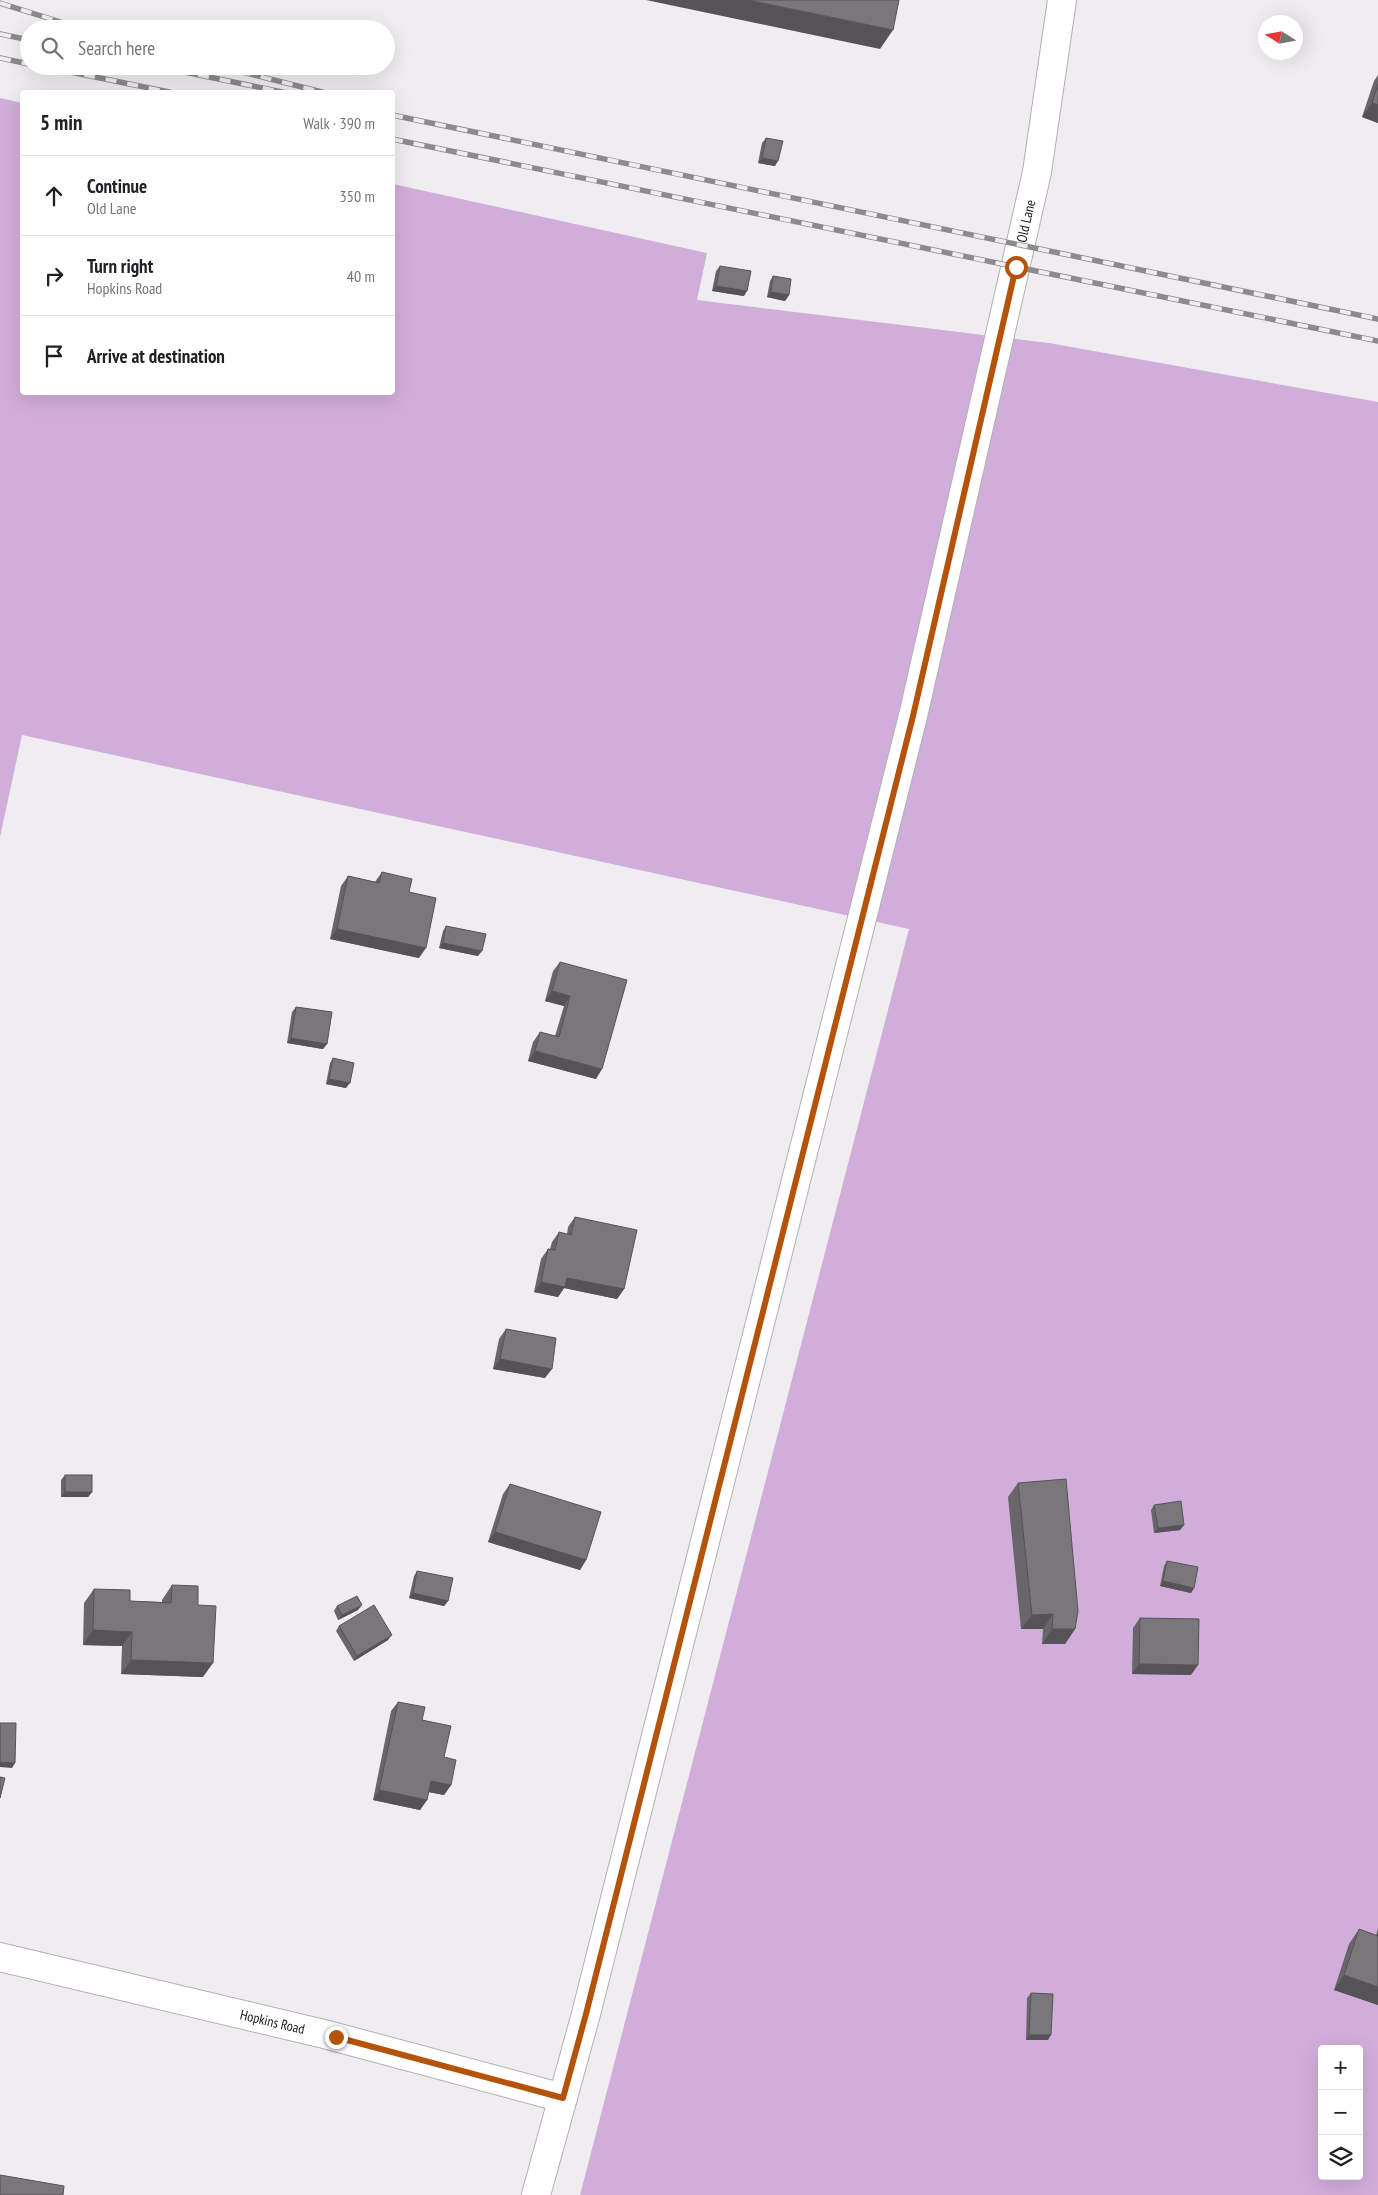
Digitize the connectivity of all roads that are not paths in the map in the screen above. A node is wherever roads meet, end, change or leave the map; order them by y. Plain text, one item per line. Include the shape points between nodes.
1 (1062, 0) edge
2 (0, 1957) edge
3 (563, 2098) junction
4 (536, 2195) edge

1 - 3 main road, Old Lane via 1035,182 913,716
2 - 3 main road, Hopkins Road via 324,2034
3 - 4 main road

